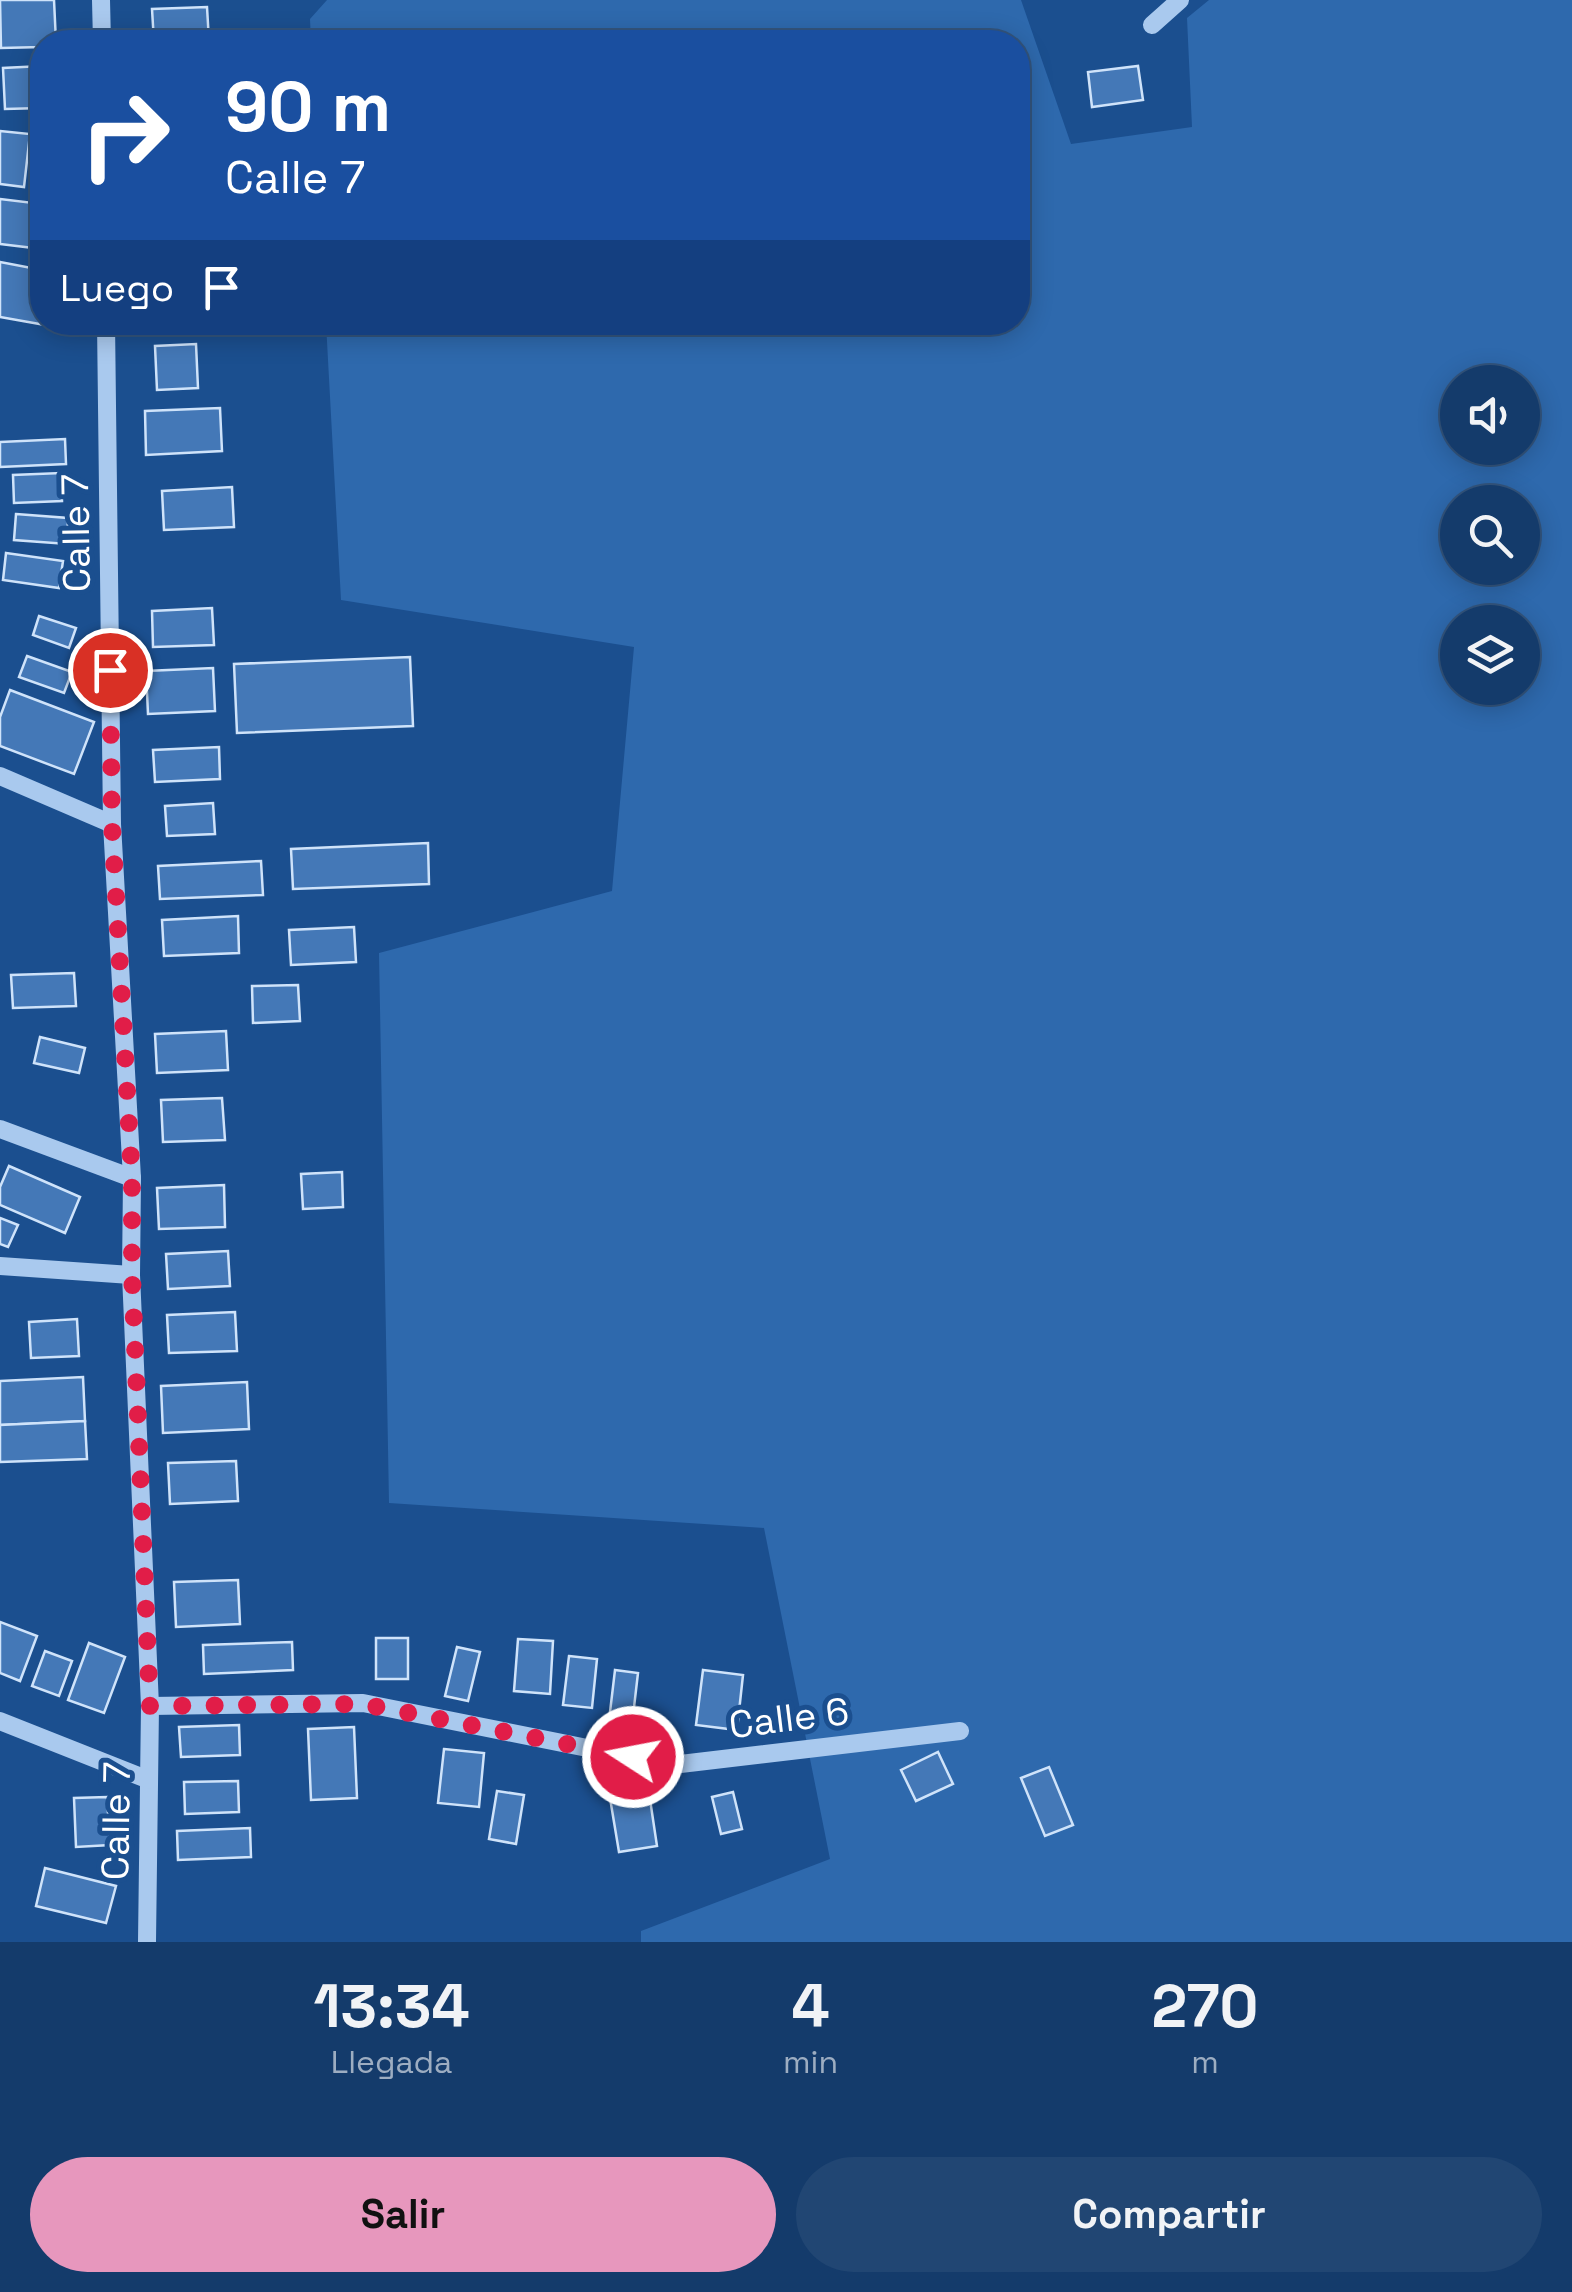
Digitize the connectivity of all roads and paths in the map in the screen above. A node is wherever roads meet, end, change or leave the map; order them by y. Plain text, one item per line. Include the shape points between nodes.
1 (101, 0) edge
2 (1180, 0) edge
3 (1152, 25) dead end
4 (102, 30) edge
5 (106, 335) edge
6 (0, 776) edge
7 (112, 824) junction
8 (0, 1128) edge
9 (132, 1178) junction
10 (0, 1266) edge
11 (132, 1274) junction
12 (150, 1706) junction
13 (0, 1721) edge
14 (960, 1731) dead end
15 (150, 1780) junction
16 (147, 1942) edge

1 - 4 street
2 - 3 street
5 - 7 street, Calle 7
6 - 7 street
7 - 9 street, Calle 7
8 - 9 street
9 - 11 street, Calle 7
10 - 11 street
11 - 12 street, Calle 7
12 - 14 street, Calle 6 via 363,1704 672,1765
12 - 15 street, Calle 7
13 - 15 street
15 - 16 street, Calle 7

